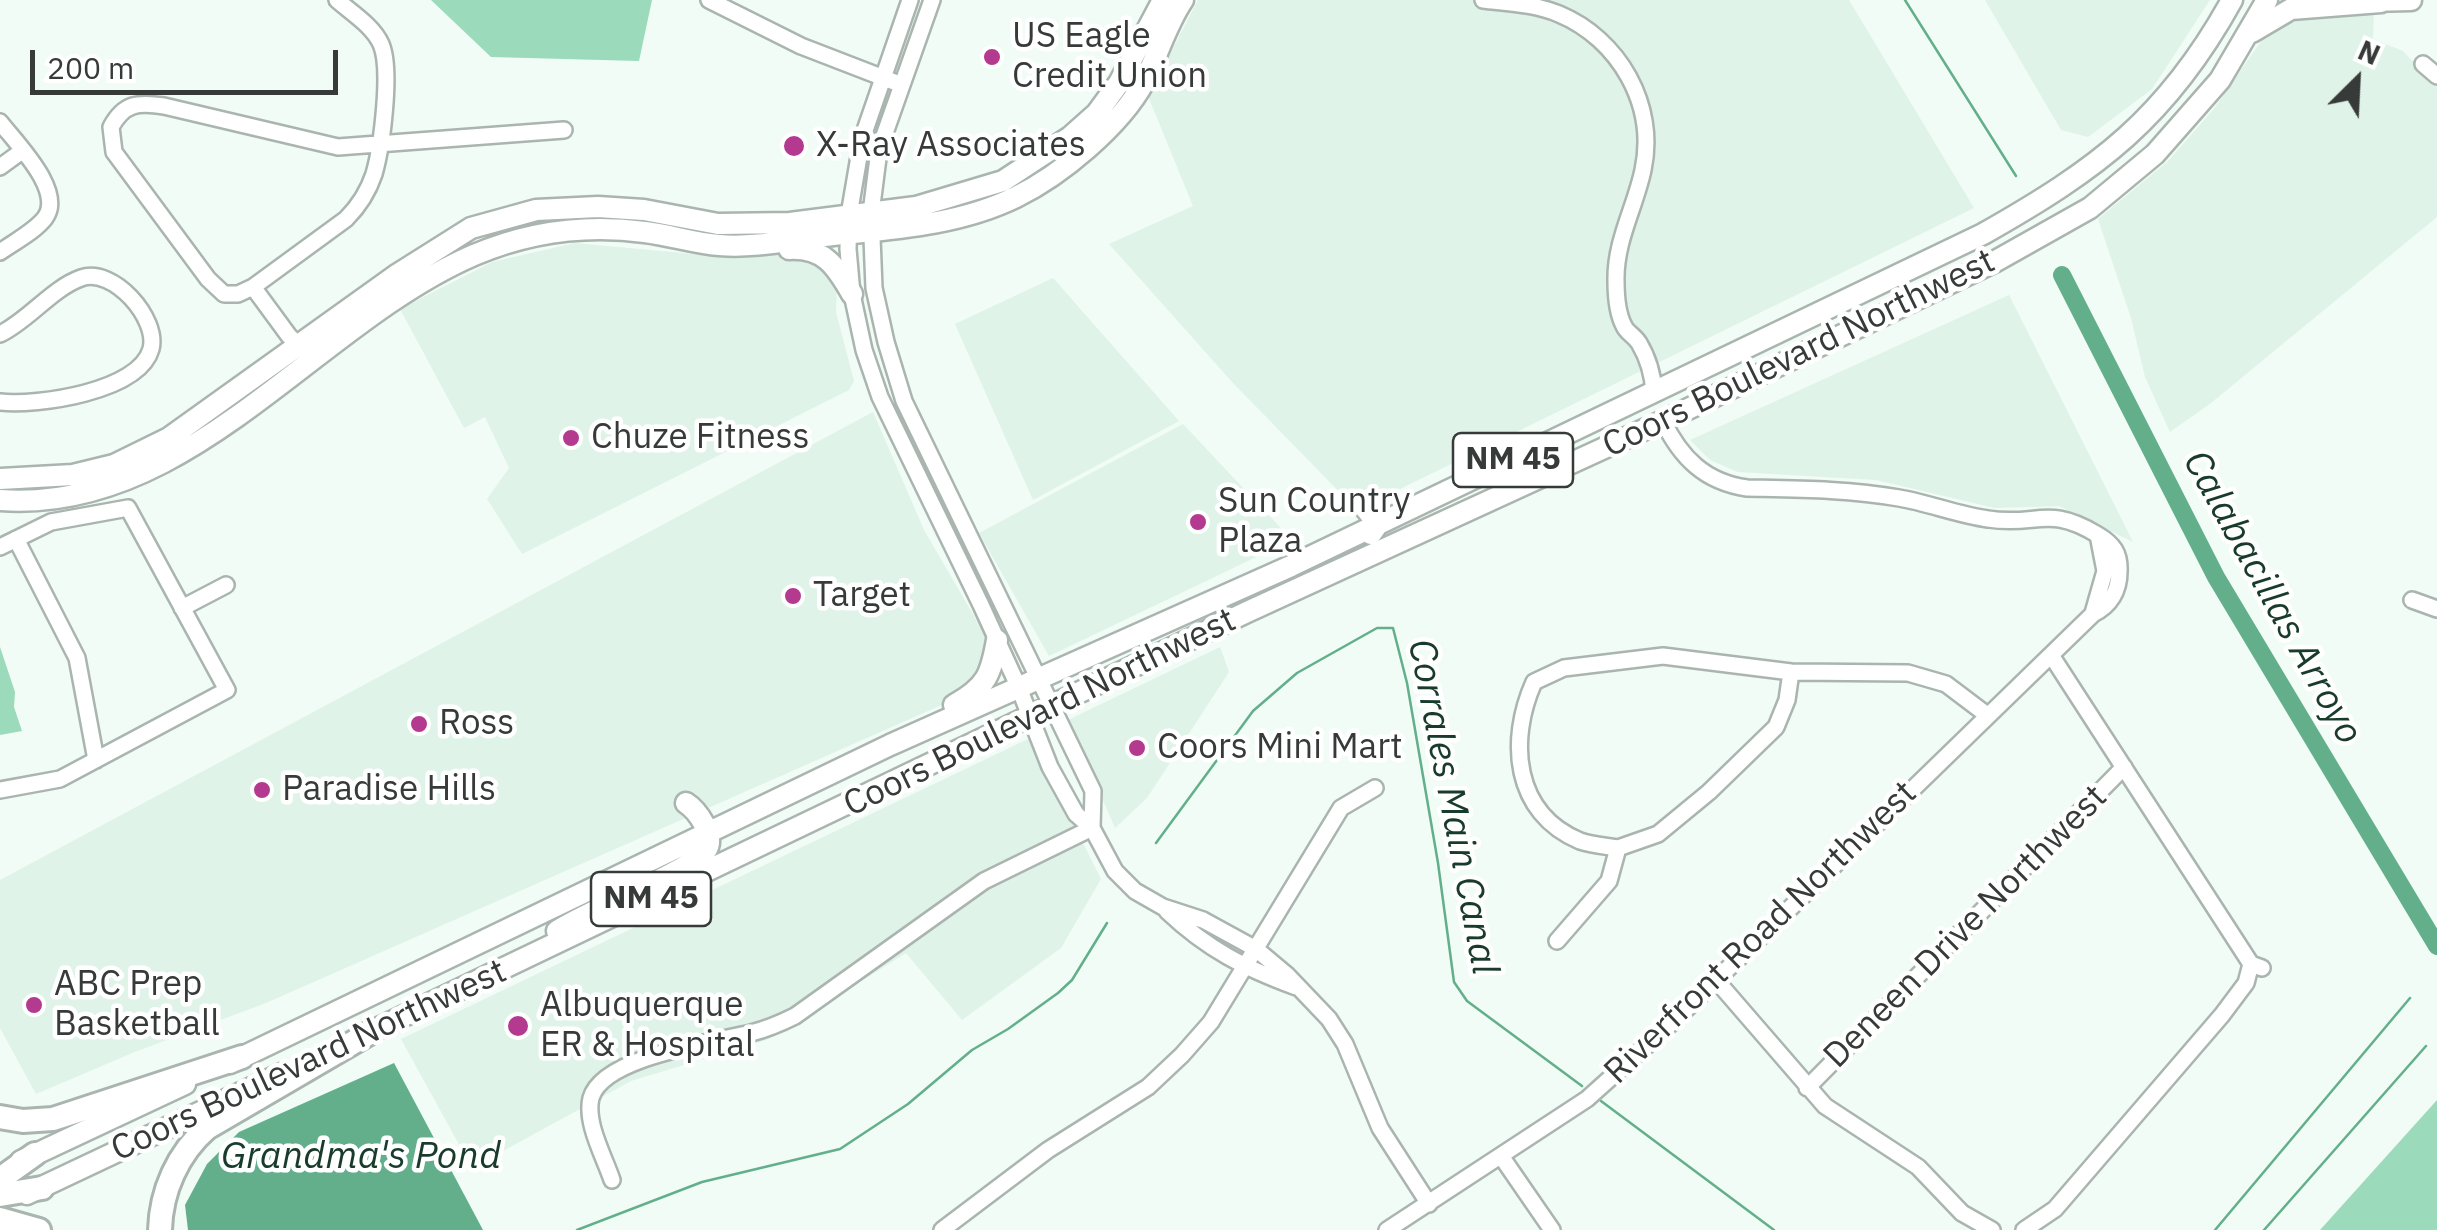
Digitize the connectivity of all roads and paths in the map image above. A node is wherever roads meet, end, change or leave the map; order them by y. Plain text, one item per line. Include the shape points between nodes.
1 (338, 0) edge
2 (709, 0) edge
3 (910, 0) edge
4 (932, 0) edge
5 (1163, 0) edge
6 (1183, 0) edge
7 (1483, 0) edge
8 (2232, 0) edge
9 (2268, 0) edge
10 (2411, 0) edge
11 (2371, 1) edge
12 (2250, 33) junction
13 (2423, 64) dead end
14 (2437, 76) edge
15 (882, 77) junction
16 (902, 85) junction
17 (244, 106) dead end
18 (0, 122) edge
19 (239, 125) junction
20 (564, 130) dead end
21 (378, 144) junction
22 (22, 150) junction
23 (0, 167) edge
24 (871, 222) junction
25 (849, 224) junction
26 (694, 242) junction
27 (0, 252) edge
28 (254, 287) junction
29 (1868, 290) junction
30 (852, 294) junction
31 (0, 334) edge
32 (306, 352) junction
33 (1654, 394) junction
34 (0, 402) edge
35 (1663, 421) junction
36 (0, 479) edge
37 (1500, 496) junction
38 (0, 500) edge
39 (1361, 503) dead end
40 (1378, 524) junction
41 (2098, 535) junction
42 (16, 539) junction
43 (0, 547) edge
44 (226, 586) dead end
45 (1288, 593) junction
46 (2412, 600) dead end
47 (182, 608) junction
48 (2437, 609) edge
49 (2093, 614) junction
50 (997, 640) junction
51 (2051, 655) junction
52 (1792, 672) junction
53 (1040, 679) junction
54 (1019, 688) junction
55 (1053, 705) junction
56 (1988, 715) junction
57 (1031, 717) junction
58 (890, 745) junction
59 (96, 760) junction
60 (2124, 767) junction
61 (1375, 788) dead end
62 (0, 790) edge
63 (686, 803) dead end
64 (1092, 828) junction
65 (708, 833) junction
66 (1618, 848) junction
67 (1163, 907) junction
68 (1557, 941) dead end
69 (1256, 949) junction
70 (535, 953) junction
71 (1244, 968) junction
72 (1716, 980) junction
73 (1300, 989) junction
74 (372, 1031) junction
75 (242, 1057) junction
76 (1807, 1088) junction
77 (0, 1117) edge
78 (34, 1154) junction
79 (1501, 1156) junction
80 (0, 1170) edge
81 (0, 1179) edge
82 (612, 1180) dead end
83 (42, 1188) junction
84 (0, 1196) edge
85 (1430, 1204) junction
86 (0, 1206) edge
87 (0, 1219) edge
88 (39, 1230) edge
89 (160, 1230) edge
90 (942, 1230) edge
91 (1387, 1230) edge
92 (1552, 1230) edge
93 (1992, 1230) edge
94 (2024, 1230) edge

1 - 21 street via 379,38 386,58
2 - 15 street
3 - 15 street
4 - 16 street
5 - 24 main road via 1119,83 1070,137 1004,181
6 - 24 main road via 1142,85 1102,134 1062,168 981,211
7 - 33 street via 1547,10 1578,24 1612,52 1636,91 1646,152 1616,263 1617,302 1626,331 1649,363
8 - 29 main road, Coors Boulevard Northwest / NM 45 via 2176,87 2133,133 2058,192
9 - 12 main road, NM 45
10 - 11 main road
11 - 12 main road via 2290,9
12 - 35 main road, Coors Boulevard Northwest / NM 45 via 2190,118 2077,216
13 - 14 street
15 - 16 street
15 - 25 street via 858,155
16 - 24 street via 879,150
17 - 19 street
18 - 22 street
19 - 21 street via 320,146
19 - 28 street via 148,103 110,110 114,152 208,279 224,294
20 - 21 street
21 - 28 street via 358,208
22 - 23 street
22 - 27 street via 46,184 50,208
24 - 25 main road
24 - 53 street via 874,288 904,401
25 - 26 main road via 737,246
25 - 30 street
25 - 32 main road via 745,226 620,208 536,210 471,228 398,274
26 - 30 main road via 723,253 812,250 834,264
26 - 32 main road via 624,230 528,236 474,255
28 - 32 street
29 - 33 main road, Coors Boulevard Northwest / NM 45
29 - 35 main road via 1834,314 1673,392
30 - 50 street via 880,397
31 - 34 street via 81,278 106,277 135,305 152,340 150,353 130,374 60,400
32 - 36 main road via 169,438 114,464 73,476
32 - 38 main road via 178,455 129,480 46,500
33 - 37 main road via 1648,404 1510,473
33 - 40 main road, Coors Boulevard Northwest / NM 45
35 - 37 main road, Coors Boulevard Northwest / NM 45
35 - 41 street via 1691,463 1727,484 1870,494 1991,520 2062,518
37 - 45 main road, Coors Boulevard Northwest / NM 45
39 - 40 main road
40 - 45 main road
40 - 53 main road, Coors Boulevard Northwest / NM 45
41 - 49 street via 2104,580
41 - 49 street, Riverfront Road Northwest via 2111,542 2118,582 2108,604
42 - 43 street
42 - 47 street via 51,522 128,508
42 - 59 street via 77,658
44 - 47 street
45 - 55 main road, Coors Boulevard Northwest / NM 45
46 - 48 street
47 - 59 street via 227,690
49 - 51 street, Riverfront Road Northwest
50 - 54 street
50 - 58 main road via 982,686 900,729
51 - 56 street, Riverfront Road Northwest
51 - 60 street
52 - 56 street via 1908,673 1946,684
52 - 66 street via 1776,727 1658,834
52 - 66 street via 1663,656 1564,668 1534,682 1523,706 1517,761 1528,794 1546,820 1580,841
53 - 54 main road, Coors Boulevard Northwest / NM 45
53 - 55 street
54 - 57 street
54 - 58 main road, Coors Boulevard Northwest / NM 45
55 - 57 main road, Coors Boulevard Northwest / NM 45
55 - 64 street via 1093,791
56 - 72 street, Riverfront Road Northwest
57 - 64 street via 1050,768 1076,814
57 - 70 main road, Coors Boulevard Northwest / NM 45
58 - 65 main road, Coors Boulevard Northwest / NM 45
59 - 62 street via 60,780
60 - 76 street, Deneen Drive Northwest
60 - 94 street via 2256,966 2222,1015 2055,1209
61 - 69 street via 1342,808
63 - 65 main road
64 - 67 street via 1121,878
64 - 82 street via 984,882 795,1016 667,1050 585,1093
65 - 70 main road via 699,856 571,922
65 - 75 main road, Coors Boulevard Northwest / NM 45
66 - 68 street via 1609,881
67 - 69 street via 1204,920
67 - 71 street
69 - 71 street
69 - 73 street
70 - 74 main road, Coors Boulevard Northwest / NM 45
71 - 73 street
71 - 90 street via 1211,1022 1148,1087 1048,1150
72 - 76 street
72 - 79 street, Riverfront Road Northwest via 1587,1100
73 - 85 street via 1345,1044 1380,1128
74 - 83 main road, Coors Boulevard Northwest / NM 45
74 - 89 highway via 194,1140 170,1181
75 - 77 highway via 53,1119
75 - 78 main road, Coors Boulevard Northwest / NM 45
76 - 93 street
78 - 80 main road, Coors Boulevard Northwest / NM 45
78 - 81 highway
79 - 85 street, Riverfront Road Northwest
79 - 92 street
83 - 84 highway
83 - 86 main road, Coors Boulevard Northwest / NM 45
85 - 91 street, Riverfront Road Northwest
87 - 88 highway

